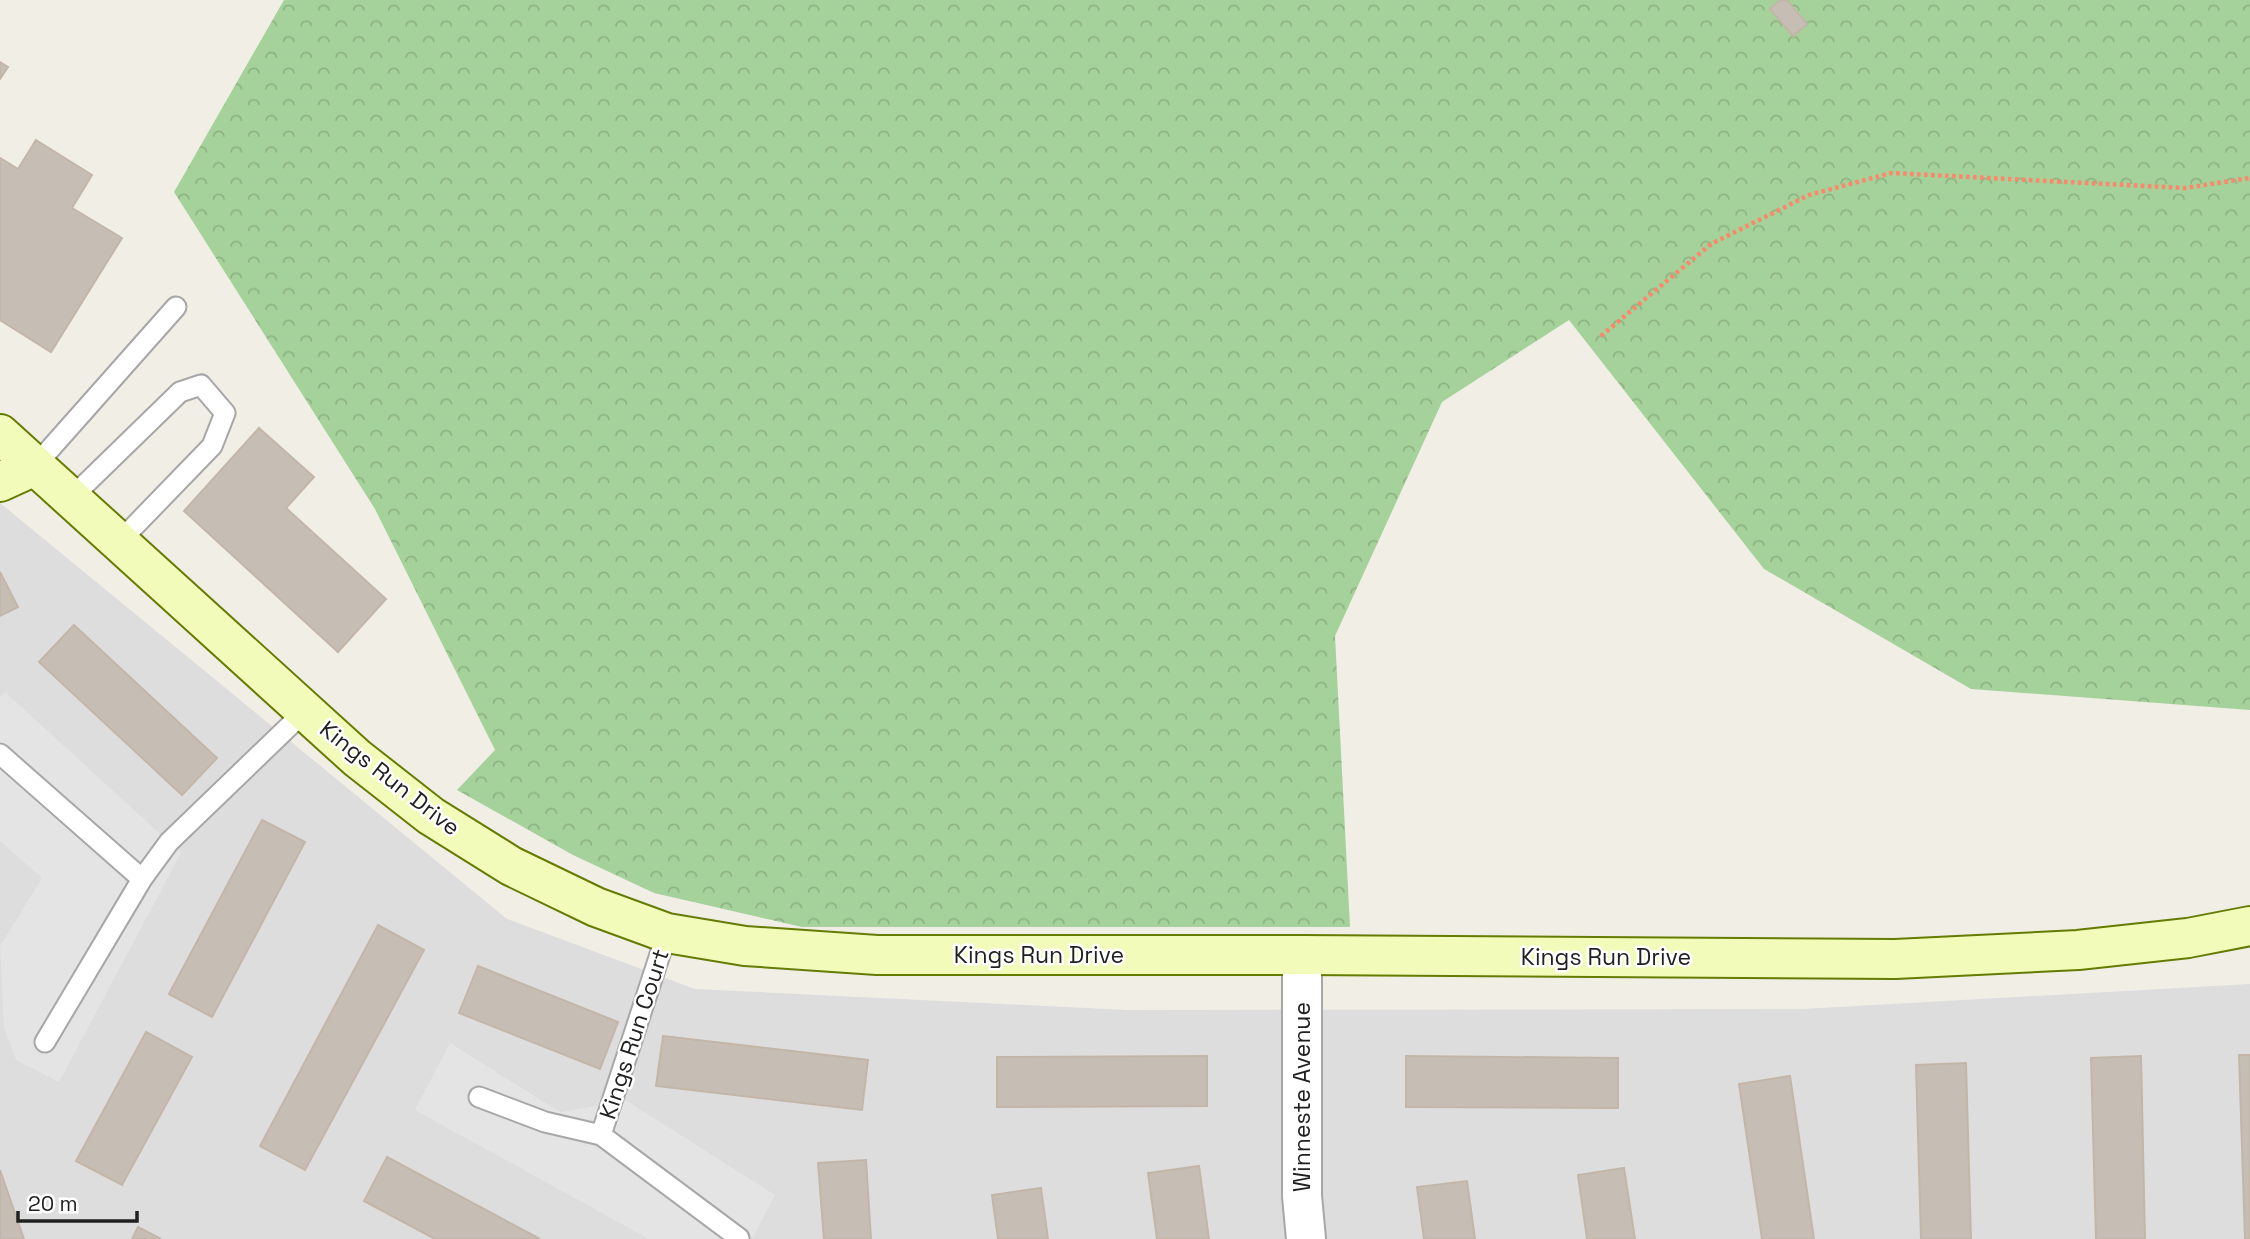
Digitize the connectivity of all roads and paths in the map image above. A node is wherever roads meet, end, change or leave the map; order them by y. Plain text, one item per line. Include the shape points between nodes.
1 (2250, 178) edge
2 (176, 307) dead end
3 (1601, 335) dead end
4 (0, 434) edge
5 (35, 466) junction
6 (0, 482) edge
7 (71, 498) junction
8 (120, 541) junction
9 (305, 710) junction
10 (0, 754) edge
11 (142, 879) junction
12 (2250, 926) edge
13 (667, 933) junction
14 (1302, 955) junction
15 (45, 1042) dead end
16 (479, 1097) dead end
17 (601, 1135) junction
18 (739, 1238) edge
19 (1306, 1239) edge

1 - 3 path via 2185,188 1891,173 1809,195 1711,244
2 - 5 lane
4 - 5 street, Kings Run Drive
5 - 6 street
5 - 7 street, Kings Run Drive
7 - 8 street, Kings Run Drive
7 - 8 lane via 180,392 201,385 225,413 212,446
8 - 9 street, Kings Run Drive
9 - 11 lane via 169,842
9 - 13 street, Kings Run Drive via 357,758 432,816 500,859 596,907
10 - 11 lane
11 - 15 lane
12 - 14 street, Kings Run Drive via 2188,939 2078,950 1895,960
13 - 14 street, Kings Run Drive via 745,946 877,955
13 - 17 lane, Kings Run Court
14 - 19 street, Winneste Avenue
16 - 17 lane via 545,1122
17 - 18 lane

